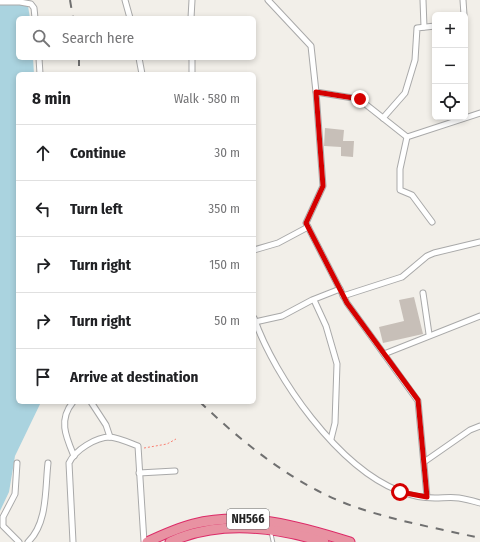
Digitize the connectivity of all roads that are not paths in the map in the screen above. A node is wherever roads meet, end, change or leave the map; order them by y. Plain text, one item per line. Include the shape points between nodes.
1 (125, 0) edge
2 (192, 0) edge
3 (268, 0) edge
4 (423, 0) edge
5 (463, 0) edge
6 (0, 2) edge
7 (464, 12) edge
8 (35, 16) edge
9 (129, 16) edge
10 (191, 16) edge
11 (432, 26) edge
12 (424, 27) junction
13 (39, 60) edge
14 (139, 60) edge
15 (192, 60) edge
16 (40, 72) edge
17 (142, 72) edge
18 (192, 72) edge
19 (316, 92) junction
20 (480, 113) edge
21 (384, 118) junction
22 (407, 137) junction
23 (432, 222) dead end
24 (308, 227) junction
25 (480, 242) edge
26 (256, 249) edge
27 (340, 289) junction
28 (423, 293) dead end
29 (343, 296) junction
30 (314, 300) junction
31 (480, 316) edge
32 (256, 320) edge
33 (256, 322) edge
34 (429, 334) junction
35 (384, 354) junction
36 (71, 404) edge
37 (92, 404) edge
38 (480, 426) edge
39 (110, 437) junction
40 (332, 439) junction
41 (74, 456) junction
42 (424, 462) junction
43 (17, 463) dead end
44 (48, 463) dead end
45 (175, 471) dead end
46 (139, 473) junction
47 (427, 497) junction
48 (480, 503) edge
49 (271, 530) junction
50 (19, 542) edge
51 (28, 542) edge
52 (73, 542) edge
53 (144, 542) edge
54 (147, 542) edge
55 (170, 542) edge
56 (273, 542) edge
57 (324, 542) edge
58 (350, 542) edge

1 - 9 street
2 - 10 street
3 - 19 street via 311,46
4 - 12 street
5 - 7 street
6 - 8 street via 31,4
11 - 12 street
12 - 21 street via 417,28 415,60 405,93
13 - 16 street
14 - 17 street
15 - 18 street
19 - 21 street via 360,99
19 - 24 street via 323,186 306,223
20 - 22 street
21 - 22 street
22 - 23 street via 400,169 400,190 412,195
24 - 26 street
24 - 27 street
25 - 29 street via 434,253 402,277
27 - 29 street
27 - 30 street
28 - 34 street
29 - 35 street
30 - 32 street via 282,316
30 - 40 street via 326,326 338,364
31 - 34 street
33 - 40 street via 274,363 305,410
34 - 35 street
35 - 42 street via 418,400
36 - 41 street via 64,419 64,430
37 - 39 street via 106,425
38 - 42 street via 470,430
39 - 41 street via 87,444
39 - 46 street via 138,446
40 - 47 street via 350,460 371,477 400,492
41 - 52 street via 69,463
42 - 47 street
43 - 50 street via 15,494 3,517 3,526
44 - 51 street via 44,512 34,537
45 - 46 street
46 - 53 street
47 - 48 street via 459,498
49 - 55 highway, NH566 via 218,528
49 - 56 lane
49 - 57 highway, NH566
54 - 58 highway, NH566 via 192,524 237,518 298,526

